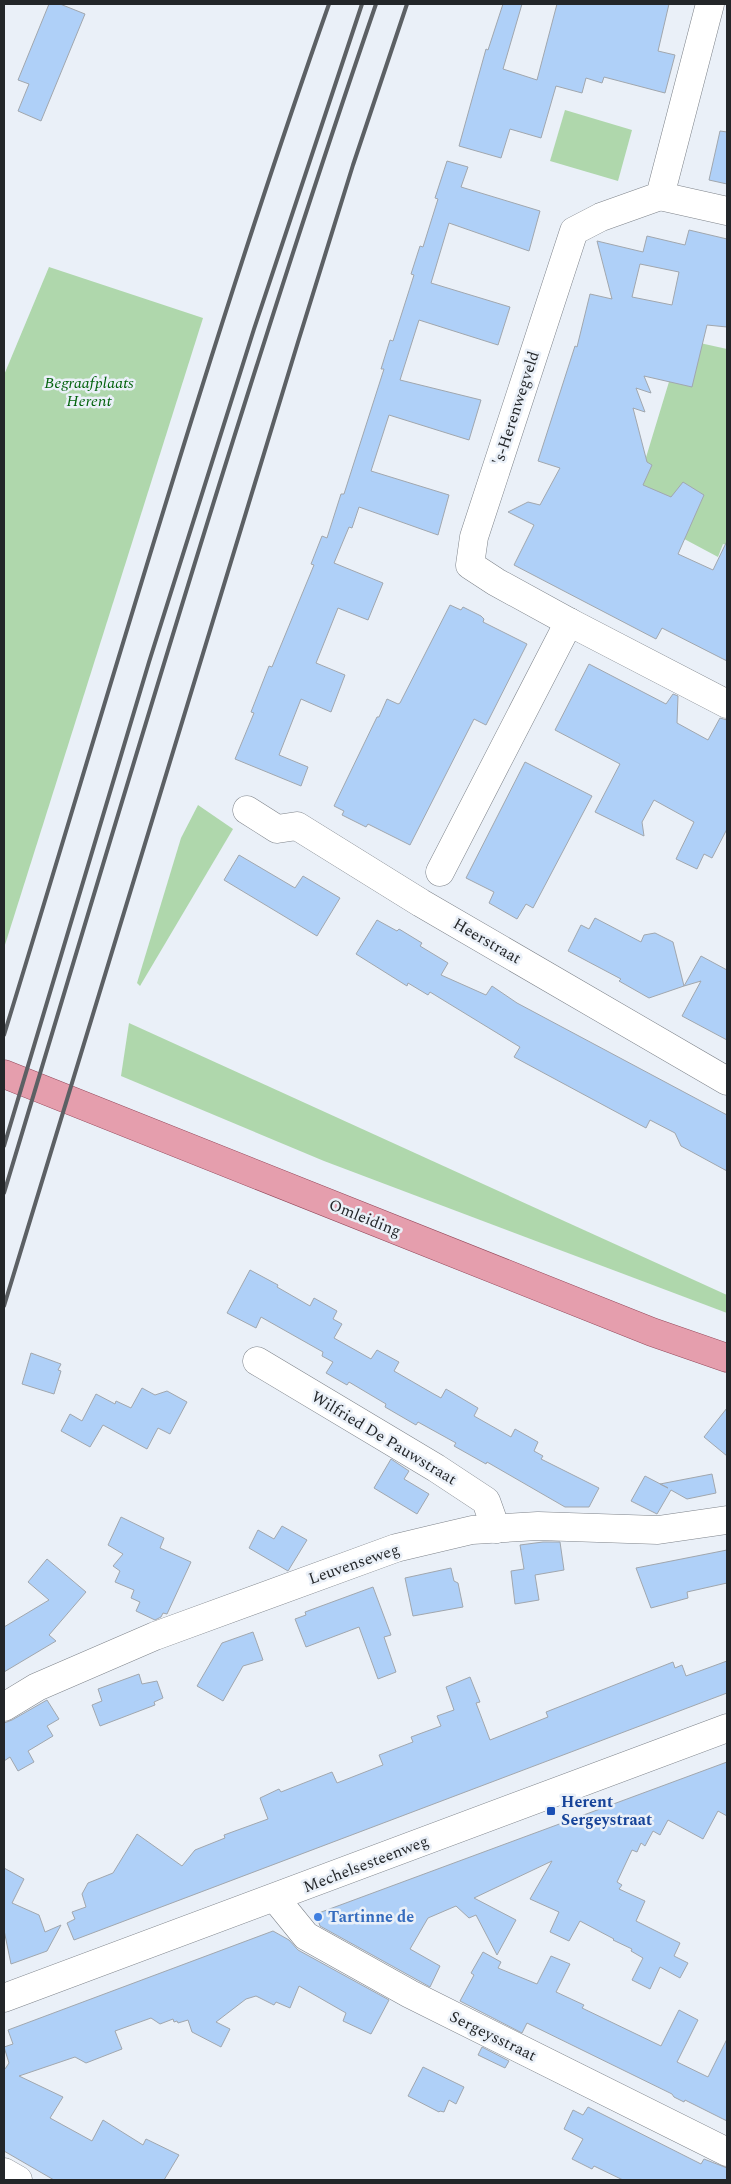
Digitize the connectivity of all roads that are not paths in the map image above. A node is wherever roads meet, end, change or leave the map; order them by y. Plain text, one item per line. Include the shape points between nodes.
1 (710, 4) edge
2 (660, 196) junction
3 (727, 211) edge
4 (569, 622) junction
5 (727, 704) edge
6 (246, 810) dead end
7 (440, 872) dead end
8 (4, 1056) edge
9 (4, 1074) edge
10 (727, 1081) edge
11 (727, 1340) edge
12 (727, 1358) edge
13 (257, 1361) dead end
14 (727, 1520) edge
15 (496, 1529) junction
16 (4, 1707) edge
17 (727, 1728) edge
18 (275, 1898) junction
19 (4, 1998) edge
20 (727, 2152) edge
21 (4, 2172) edge
22 (18, 2180) edge

1 - 2 street
2 - 3 street
2 - 4 street, 's-Herenwegveld via 600,217 574,232 474,537 470,564
4 - 5 street, 's-Herenwegveld
4 - 7 street
6 - 10 street, Heerstraat via 277,829 297,826 421,903
8 - 11 main road, Omleiding
9 - 12 main road, Omleiding via 643,1328
13 - 15 street, Wilfried De Pauwstraat via 486,1501
14 - 15 street, Leuvenseweg via 658,1530 538,1526
15 - 16 street, Leuvenseweg via 472,1530 350,1563 90,1663 37,1687
17 - 18 street, Mechelsesteenweg
18 - 19 street, Mechelsesteenweg
18 - 20 street, Sergeysstraat via 306,1936 410,1994
21 - 22 street

